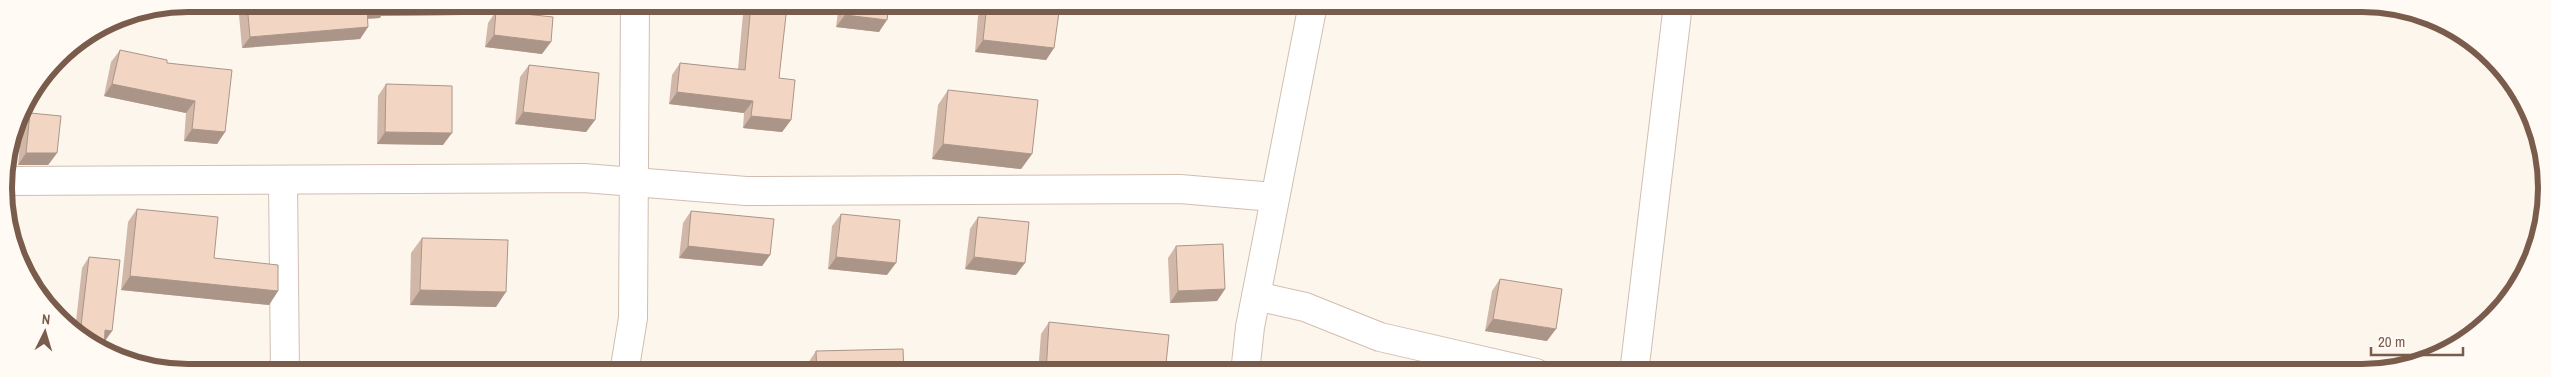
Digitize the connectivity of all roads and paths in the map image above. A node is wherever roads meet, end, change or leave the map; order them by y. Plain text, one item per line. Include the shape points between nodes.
1 (635, 12) edge
2 (1311, 13) edge
3 (1677, 13) edge
4 (283, 180) junction
5 (13, 181) edge
6 (633, 182) junction
7 (1274, 197) junction
8 (1256, 296) junction
9 (285, 364) edge
10 (625, 364) edge
11 (1246, 364) edge
12 (1497, 364) edge
13 (1635, 364) edge

1 - 6 street
2 - 7 street
3 - 13 street
4 - 5 street
4 - 6 street via 584,178
4 - 9 street
6 - 7 street via 746,190 1180,189
6 - 10 street via 633,318
7 - 8 street
8 - 11 street
8 - 12 street via 1305,307 1380,337

